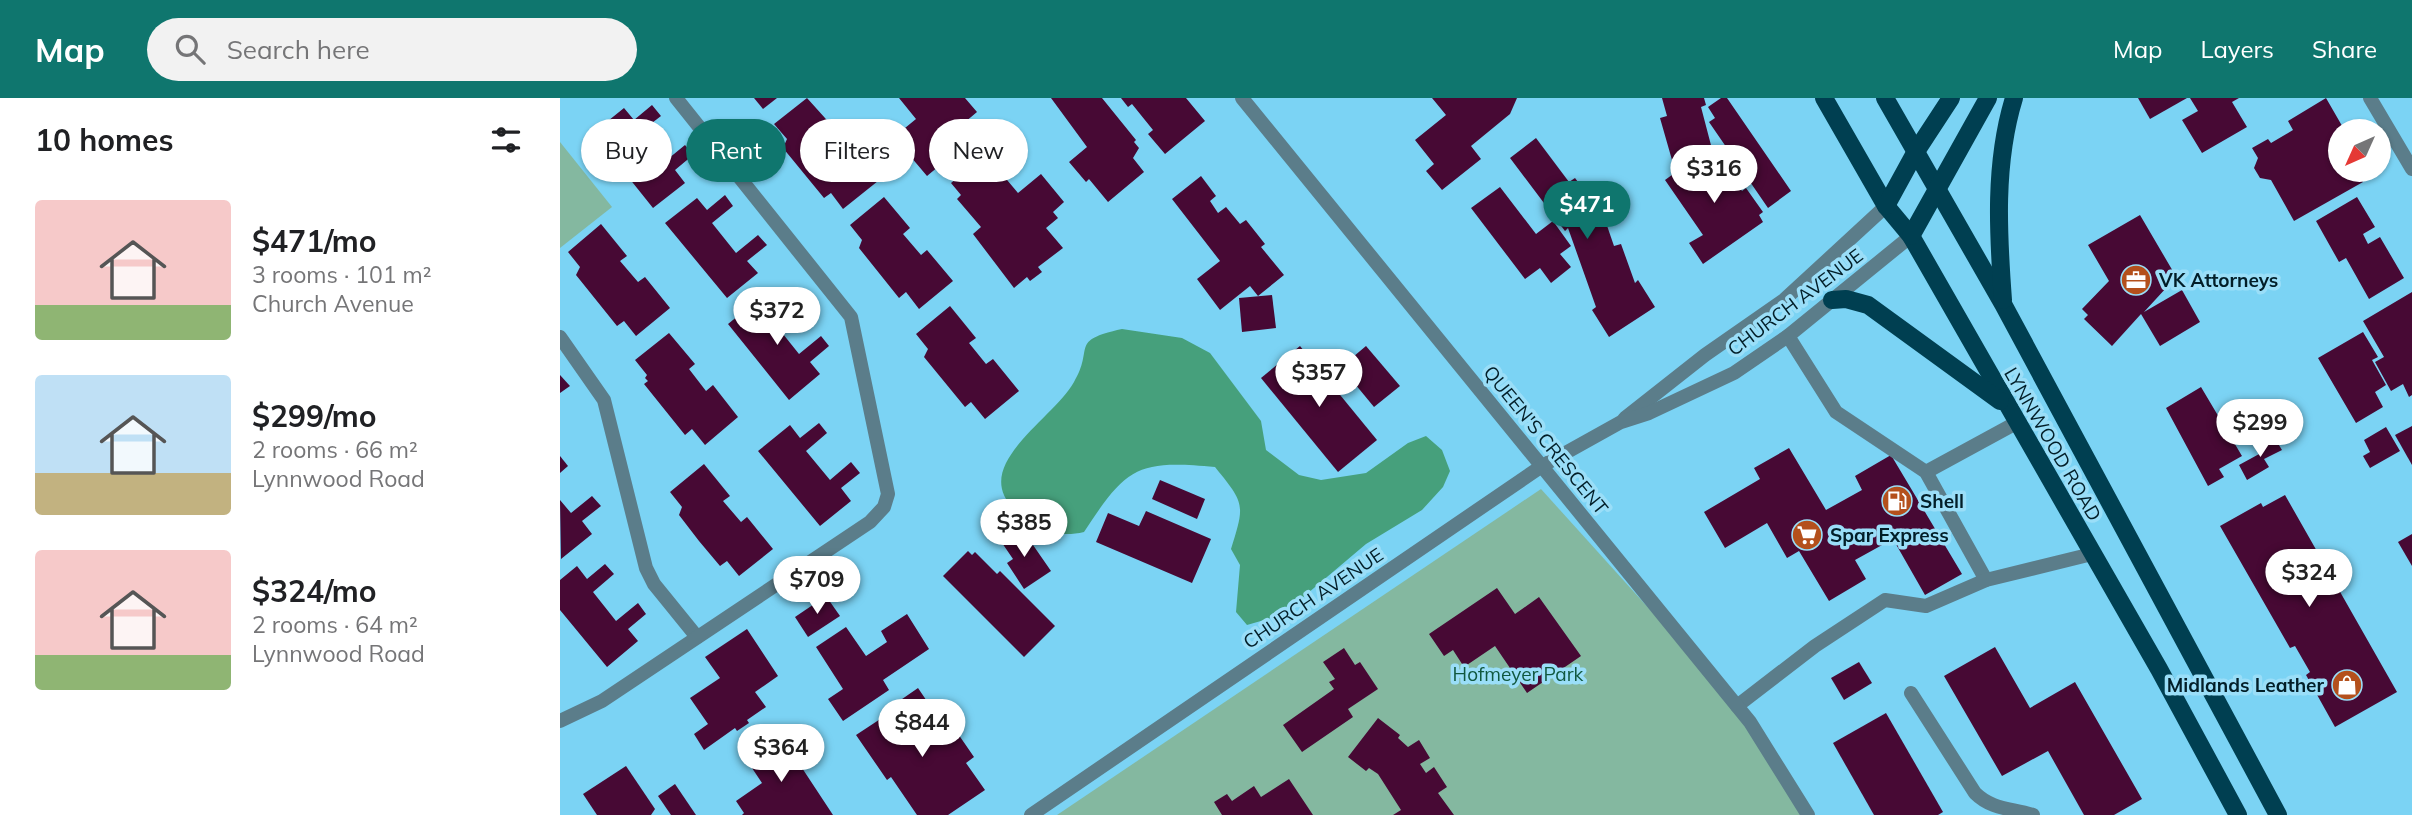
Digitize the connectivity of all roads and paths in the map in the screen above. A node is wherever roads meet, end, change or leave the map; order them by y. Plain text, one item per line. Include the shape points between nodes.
1 (676, 98) edge
2 (1242, 98) edge
3 (1824, 98) edge
4 (1885, 98) edge
5 (1951, 98) edge
6 (1987, 98) edge
7 (2014, 98) edge
8 (2370, 98) edge
9 (1915, 153) junction
10 (2412, 169) edge
11 (1936, 190) junction
12 (1886, 206) junction
13 (1910, 236) junction
14 (1832, 300) junction
15 (2003, 304) junction
16 (1788, 336) junction
17 (560, 337) edge
18 (2006, 405) junction
19 (1621, 422) junction
20 (2016, 423) junction
21 (1542, 466) junction
22 (1926, 472) junction
23 (2092, 554) junction
24 (1986, 580) junction
25 (697, 637) junction
26 (1911, 693) dead end
27 (1737, 706) junction
28 (560, 722) edge
29 (1031, 815) edge
30 (1808, 815) edge
31 (2033, 815) edge
32 (2238, 815) edge
33 (2278, 815) edge

1 - 25 street via 851,317 888,484 884,507 870,522
2 - 21 street, QUEEN'S CRESCENT
3 - 12 main road, LYNNWOOD ROAD
4 - 9 main road, LYNNWOOD ROAD
5 - 9 main road
6 - 11 main road
7 - 15 main road via 2000,172
8 - 10 street
9 - 11 main road, LYNNWOOD ROAD
9 - 12 main road
11 - 13 main road
11 - 15 main road, LYNNWOOD ROAD
12 - 13 main road, LYNNWOOD ROAD
12 - 19 street, CHURCH AVENUE via 1784,300 1643,401
13 - 14 street, CHURCH AVENUE
13 - 18 main road, LYNNWOOD ROAD
14 - 16 street, CHURCH AVENUE
14 - 18 main road via 1868,305
15 - 33 main road, LYNNWOOD ROAD
16 - 19 street, CHURCH AVENUE via 1720,380
16 - 22 street via 1836,412
17 - 25 street via 604,400 646,568
18 - 20 main road, LYNNWOOD ROAD
19 - 21 street, CHURCH AVENUE
20 - 22 street
20 - 23 main road, LYNNWOOD ROAD
21 - 27 street, QUEEN'S CRESCENT
21 - 29 street, CHURCH AVENUE
22 - 24 street
23 - 24 street
23 - 32 main road, LYNNWOOD ROAD
24 - 27 street via 1926,606 1896,599 1874,605
25 - 28 street via 602,701
26 - 31 street via 1984,802
27 - 30 street, QUEEN'S CRESCENT

